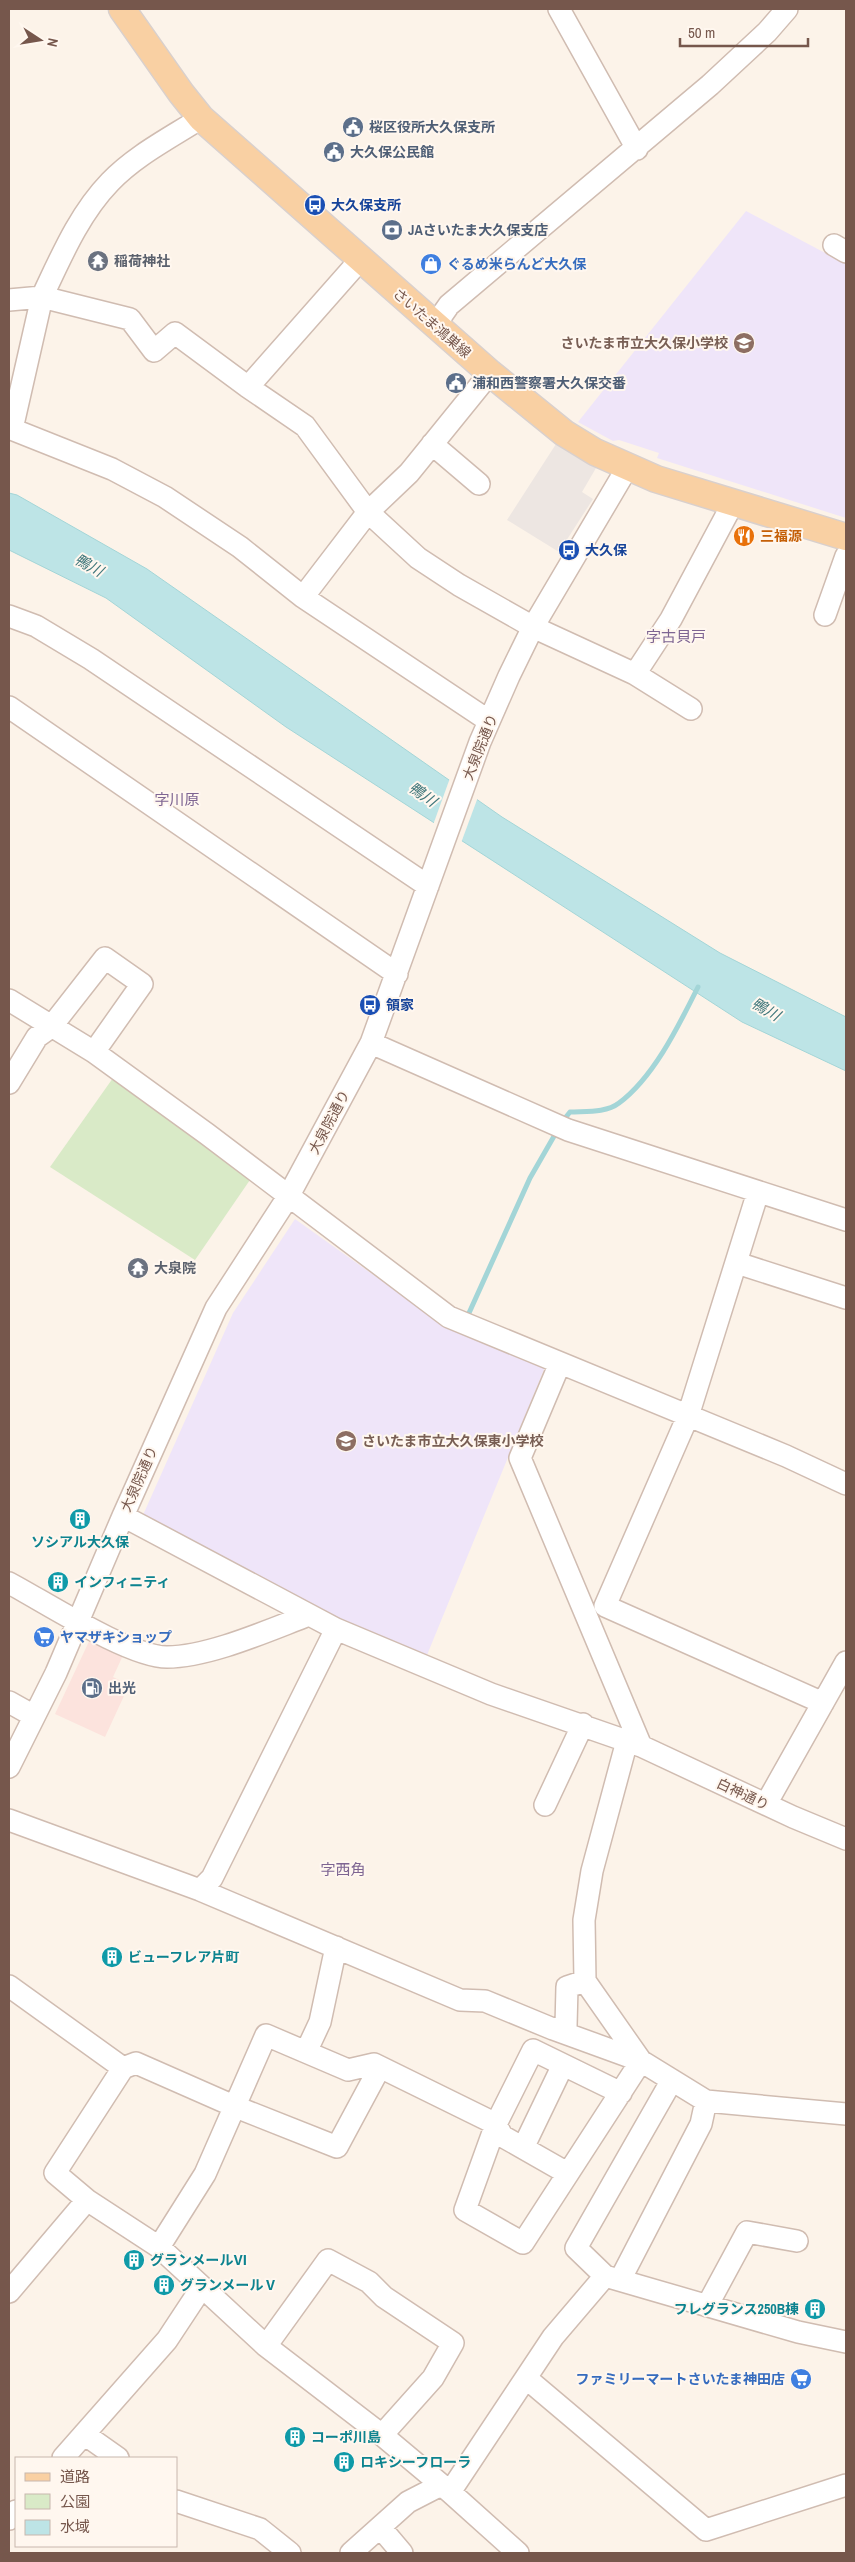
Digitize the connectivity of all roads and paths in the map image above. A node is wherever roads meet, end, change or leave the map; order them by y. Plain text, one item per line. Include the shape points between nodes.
1 (122, 9) edge
2 (559, 9) edge
3 (787, 9) edge
4 (202, 118) junction
5 (637, 149) junction
6 (360, 260) junction
7 (42, 297) junction
8 (9, 300) edge
9 (435, 325) junction
10 (490, 373) junction
11 (248, 387) junction
12 (10, 428) edge
13 (432, 444) junction
14 (627, 468) junction
15 (479, 484) dead end
16 (733, 503) junction
17 (368, 512) junction
18 (846, 537) edge
19 (846, 556) edge
20 (303, 597) junction
21 (825, 615) dead end
22 (9, 616) edge
23 (533, 627) junction
24 (634, 674) junction
25 (9, 707) edge
26 (691, 709) dead end
27 (489, 722) junction
28 (431, 877) junction
29 (397, 974) junction
30 (9, 1000) edge
31 (51, 1027) junction
32 (371, 1043) junction
33 (94, 1052) junction
34 (9, 1083) edge
35 (758, 1192) junction
36 (288, 1196) junction
37 (846, 1220) edge
38 (737, 1263) junction
39 (846, 1298) edge
40 (560, 1363) junction
41 (688, 1416) junction
42 (846, 1484) edge
43 (122, 1516) junction
44 (9, 1583) edge
45 (309, 1615) junction
46 (80, 1621) junction
47 (336, 1629) junction
48 (846, 1662) edge
49 (9, 1702) edge
50 (824, 1703) junction
51 (34, 1716) junction
52 (583, 1724) junction
53 (634, 1743) junction
54 (9, 1767) edge
55 (766, 1804) junction
56 (545, 1805) dead end
57 (9, 1820) edge
58 (846, 1839) edge
59 (200, 1890) junction
60 (336, 1947) junction
61 (585, 1981) junction
62 (9, 1986) edge
63 (553, 2029) junction
64 (306, 2052) junction
65 (641, 2061) junction
66 (563, 2065) junction
67 (380, 2067) junction
68 (123, 2068) junction
69 (672, 2080) junction
70 (620, 2093) junction
71 (706, 2101) junction
72 (236, 2107) junction
73 (846, 2114) edge
74 (496, 2124) junction
75 (523, 2148) junction
76 (567, 2173) junction
77 (87, 2200) junction
78 (797, 2242) dead end
79 (159, 2247) junction
80 (612, 2278) junction
81 (202, 2288) junction
82 (9, 2292) edge
83 (707, 2306) junction
84 (846, 2342) edge
85 (266, 2346) junction
86 (526, 2378) junction
87 (84, 2434) junction
88 (382, 2435) junction
89 (64, 2457) edge
90 (117, 2457) edge
91 (846, 2485) edge
92 (445, 2488) junction
93 (178, 2502) edge
94 (380, 2527) junction
95 (290, 2553) edge
96 (351, 2553) edge
97 (402, 2553) edge
98 (518, 2553) edge

1 - 4 main road, さいたま鴻巣線
2 - 5 street
3 - 5 street via 760,39
4 - 6 main road, さいたま鴻巣線
4 - 7 street via 146,152 110,182 72,233
5 - 9 street via 449,305
6 - 9 main road, さいたま鴻巣線
6 - 11 street
7 - 8 street
7 - 11 street via 130,319 154,351 175,333
7 - 12 street
9 - 10 main road, さいたま鴻巣線
10 - 13 street
10 - 14 main road, さいたま鴻巣線 via 564,434
11 - 17 street via 305,426
12 - 20 street via 112,469 165,497 240,547
13 - 15 street
13 - 17 street via 409,473
14 - 16 main road, さいたま鴻巣線
14 - 23 street, 大泉院通り
16 - 18 main road, さいたま鴻巣線
16 - 24 street via 671,619
17 - 20 street
17 - 23 street via 418,558
19 - 21 street
20 - 27 street
22 - 28 street via 36,626 91,658
23 - 24 street
23 - 27 street, 大泉院通り
24 - 26 street
25 - 29 street
27 - 28 street, 大泉院通り
28 - 29 street, 大泉院通り
29 - 32 street, 大泉院通り
30 - 31 street
31 - 33 street
31 - 33 street via 105,958 142,984
31 - 34 street via 37,1037
32 - 35 street via 568,1130
32 - 36 street, 大泉院通り
33 - 36 street
35 - 37 street
35 - 38 street
36 - 40 street via 449,1317
36 - 43 street, 大泉院通り via 216,1308
38 - 39 street
38 - 41 street
40 - 41 street
40 - 53 street via 520,1458
41 - 42 street
41 - 50 street via 604,1606
43 - 45 street, 白神通り
43 - 46 street, 大泉院通り
44 - 46 street
45 - 46 street via 212,1650 168,1657 132,1649
45 - 47 street, 白神通り
46 - 51 street, 大泉院通り
47 - 52 street, 白神通り via 491,1694
47 - 59 street via 212,1878
48 - 50 street
49 - 51 street
50 - 55 street
51 - 54 street, 大泉院通り
52 - 53 street, 白神通り
52 - 56 street
53 - 55 street, 白神通り
53 - 61 street via 592,1871 584,1920
55 - 58 street, 白神通り
57 - 59 street
59 - 60 street
60 - 63 street via 460,2000 485,2001
60 - 64 street via 320,2022
61 - 63 street via 567,1987 566,2026
61 - 65 street
62 - 68 street
63 - 65 street
64 - 67 street via 348,2070 374,2064
64 - 72 street via 266,2035
65 - 69 street
65 - 70 street
66 - 70 street
66 - 74 street via 534,2050
66 - 75 street
67 - 72 street via 337,2147
67 - 74 street
68 - 72 street via 136,2063
68 - 77 street via 55,2173
69 - 71 street
69 - 80 street via 576,2248
70 - 76 street
71 - 73 street
71 - 80 street via 700,2124
72 - 79 street via 206,2174
74 - 75 street via 502,2136
74 - 76 street via 465,2210 523,2243
75 - 76 street
77 - 79 street
77 - 82 street
78 - 83 street via 747,2232
79 - 81 street
80 - 83 street
80 - 86 street via 553,2337
81 - 85 street
81 - 87 street via 167,2340
83 - 84 street
85 - 88 street
85 - 88 street via 328,2260 369,2282 384,2298 453,2343 433,2378
86 - 91 street via 706,2530
86 - 92 street
87 - 89 street
87 - 90 street
88 - 92 street
92 - 94 street via 408,2502
92 - 98 street
93 - 95 street via 260,2529
94 - 96 street
94 - 97 street

